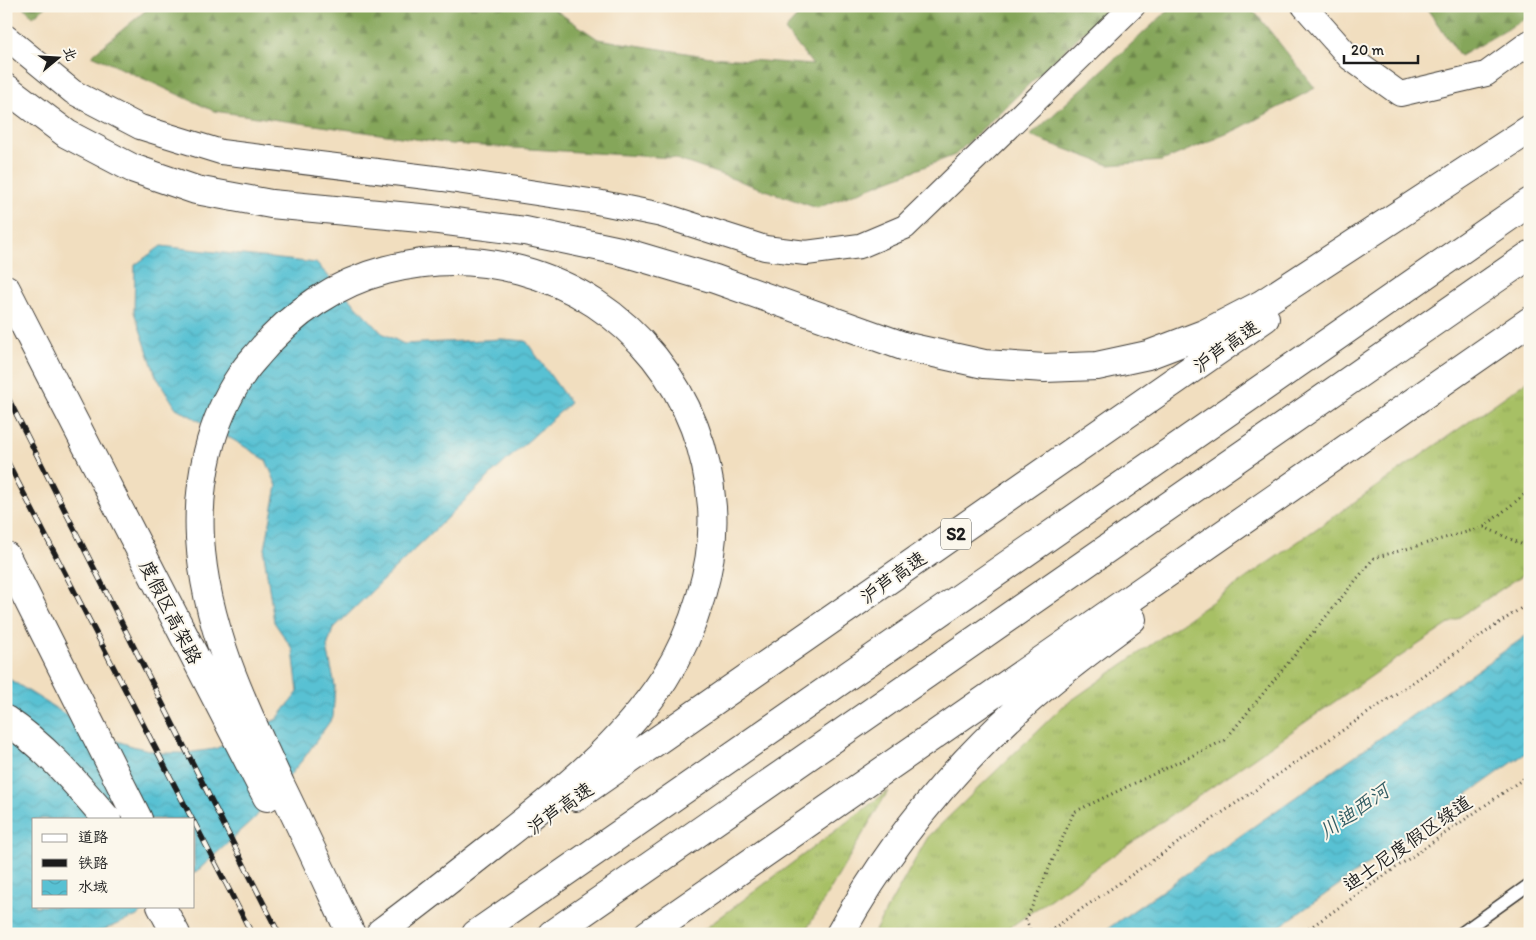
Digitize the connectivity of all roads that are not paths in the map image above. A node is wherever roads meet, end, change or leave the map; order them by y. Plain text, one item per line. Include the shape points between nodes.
1 (1133, 6) edge
2 (1304, 6) edge
3 (6, 37) edge
4 (1530, 42) edge
5 (6, 88) edge
6 (1530, 129) edge
7 (1530, 135) edge
8 (1530, 202) edge
9 (1530, 255) edge
10 (6, 289) edge
11 (1526, 323) edge
12 (6, 556) edge
13 (6, 720) edge
14 (106, 818) edge
15 (137, 818) edge
16 (1530, 884) edge
17 (162, 908) edge
18 (183, 908) edge
19 (380, 933) edge
20 (176, 934) edge
21 (195, 934) edge
22 (338, 934) edge
23 (351, 934) edge
24 (476, 934) edge
25 (552, 934) edge
26 (648, 934) edge
27 (840, 934) edge
28 (1460, 934) edge

1 - 3 street via 905,227 860,246 806,253 765,248 662,216 597,202 221,152 140,127 73,92
2 - 4 street via 1350,58 1400,94 1486,74
5 - 6 highway via 67,134 132,168 196,190 271,204 525,231 611,249 716,280 903,346 984,364 1046,368 1097,366 1148,355 1206,333 1262,304
7 - 19 highway, 沪芦高速 / S2
8 - 24 highway
9 - 25 highway
10 - 22 highway, 度假区高架路
11 - 26 highway
11 - 27 highway via 1086,653 1019,708 955,771 909,827 858,901
12 - 15 highway
13 - 14 highway via 29,736 67,772
16 - 28 lane
17 - 20 highway
18 - 21 highway
19 - 23 highway via 532,816 596,759 635,718 664,678 685,641 700,600 710,556 713,510 706,463 692,419 672,379 641,341 607,311 573,289 496,264 454,260 413,263 371,274 301,310 269,340 242,374 221,412 207,454 201,494 200,539 208,593 223,650 245,709

